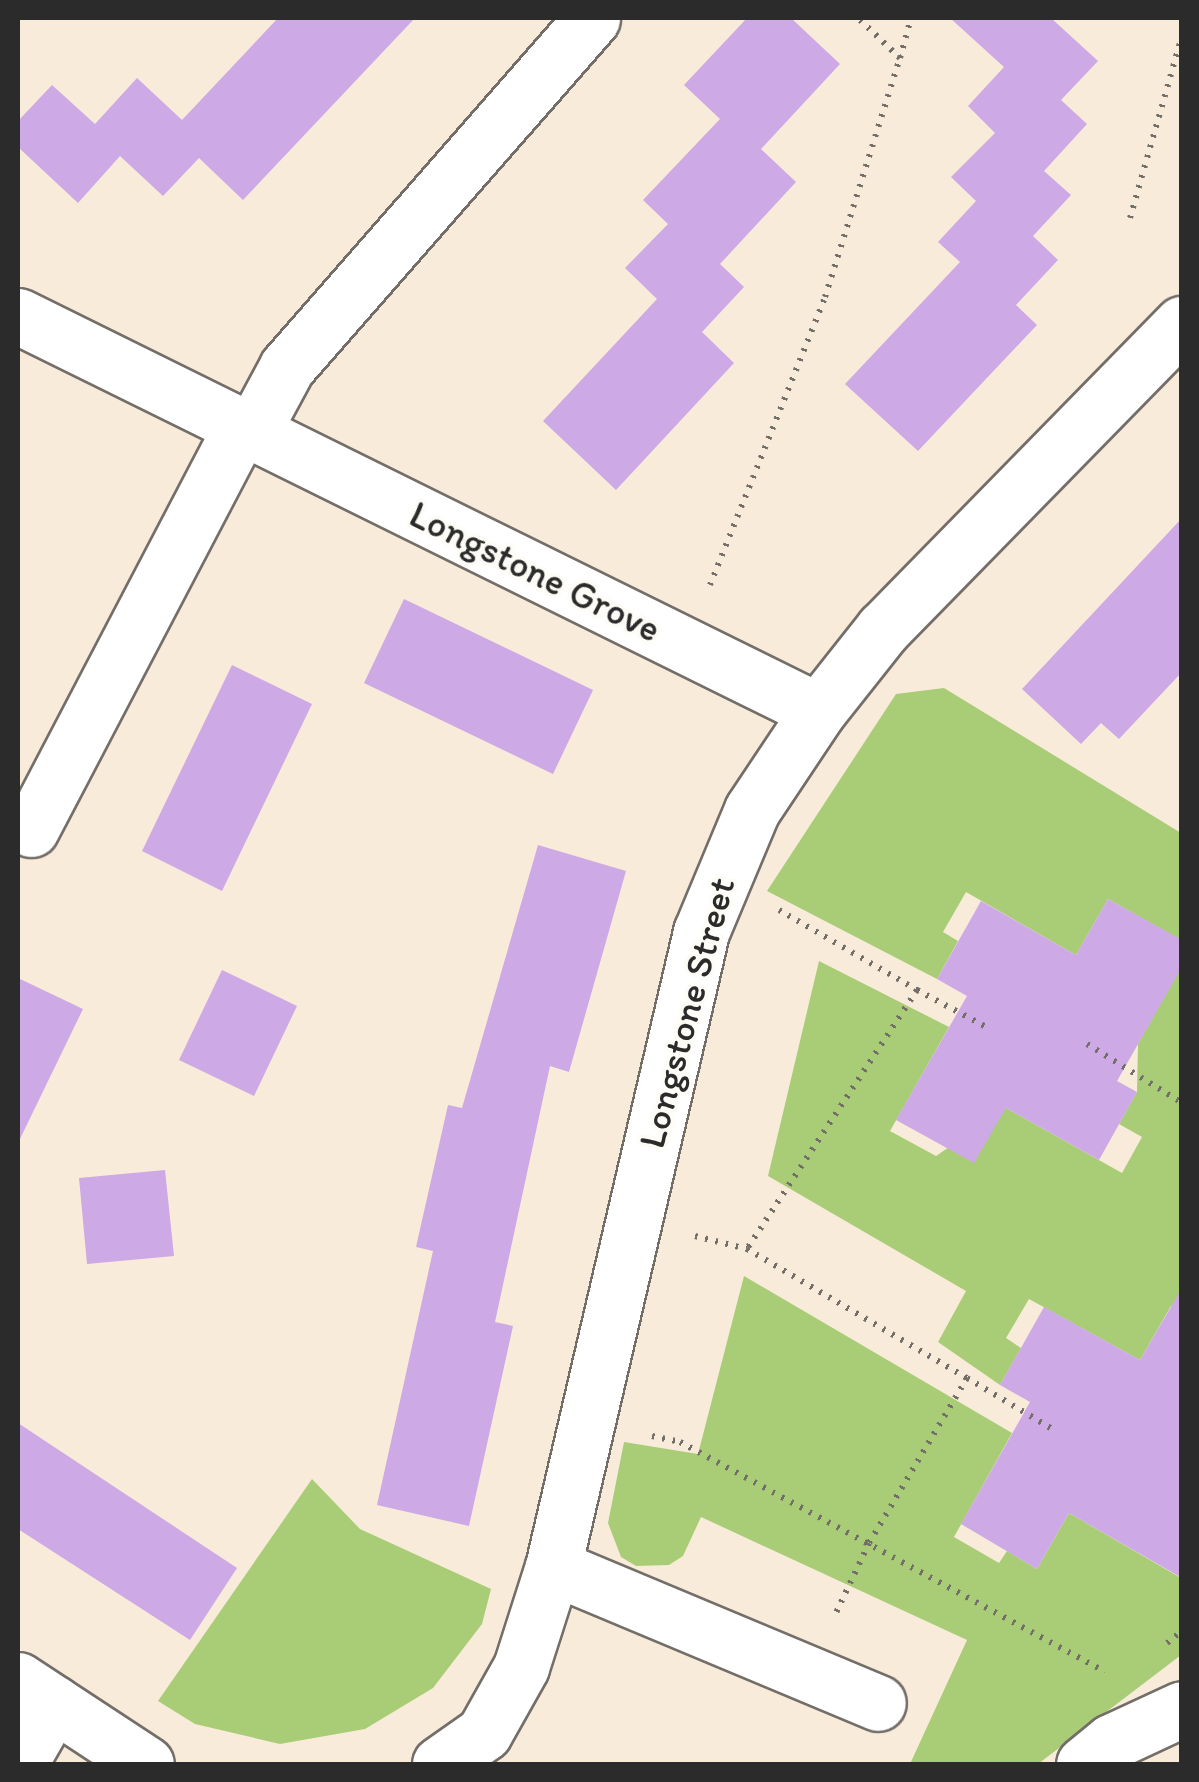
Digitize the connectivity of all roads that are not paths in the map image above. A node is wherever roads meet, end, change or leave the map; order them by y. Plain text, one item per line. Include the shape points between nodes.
1 (592, 18) edge
2 (18, 316) edge
3 (1182, 324) edge
4 (247, 430) junction
5 (818, 711) junction
6 (31, 829) dead end
7 (553, 1567) junction
8 (36, 1692) edge
9 (878, 1703) dead end
10 (1182, 1709) edge
11 (490, 1749) edge
12 (20, 1764) edge
13 (146, 1764) edge
14 (440, 1764) edge
15 (1084, 1764) edge

1 - 4 street via 287,367
2 - 4 street, Longstone Grove
3 - 5 street, Longstone Street via 883,629
4 - 5 street, Longstone Grove
4 - 6 street
5 - 7 street, Longstone Street via 752,810 701,932
7 - 9 street
7 - 11 street, Longstone Street
8 - 12 street
8 - 13 street
10 - 15 street via 1111,1742
11 - 14 street, Longstone Street

